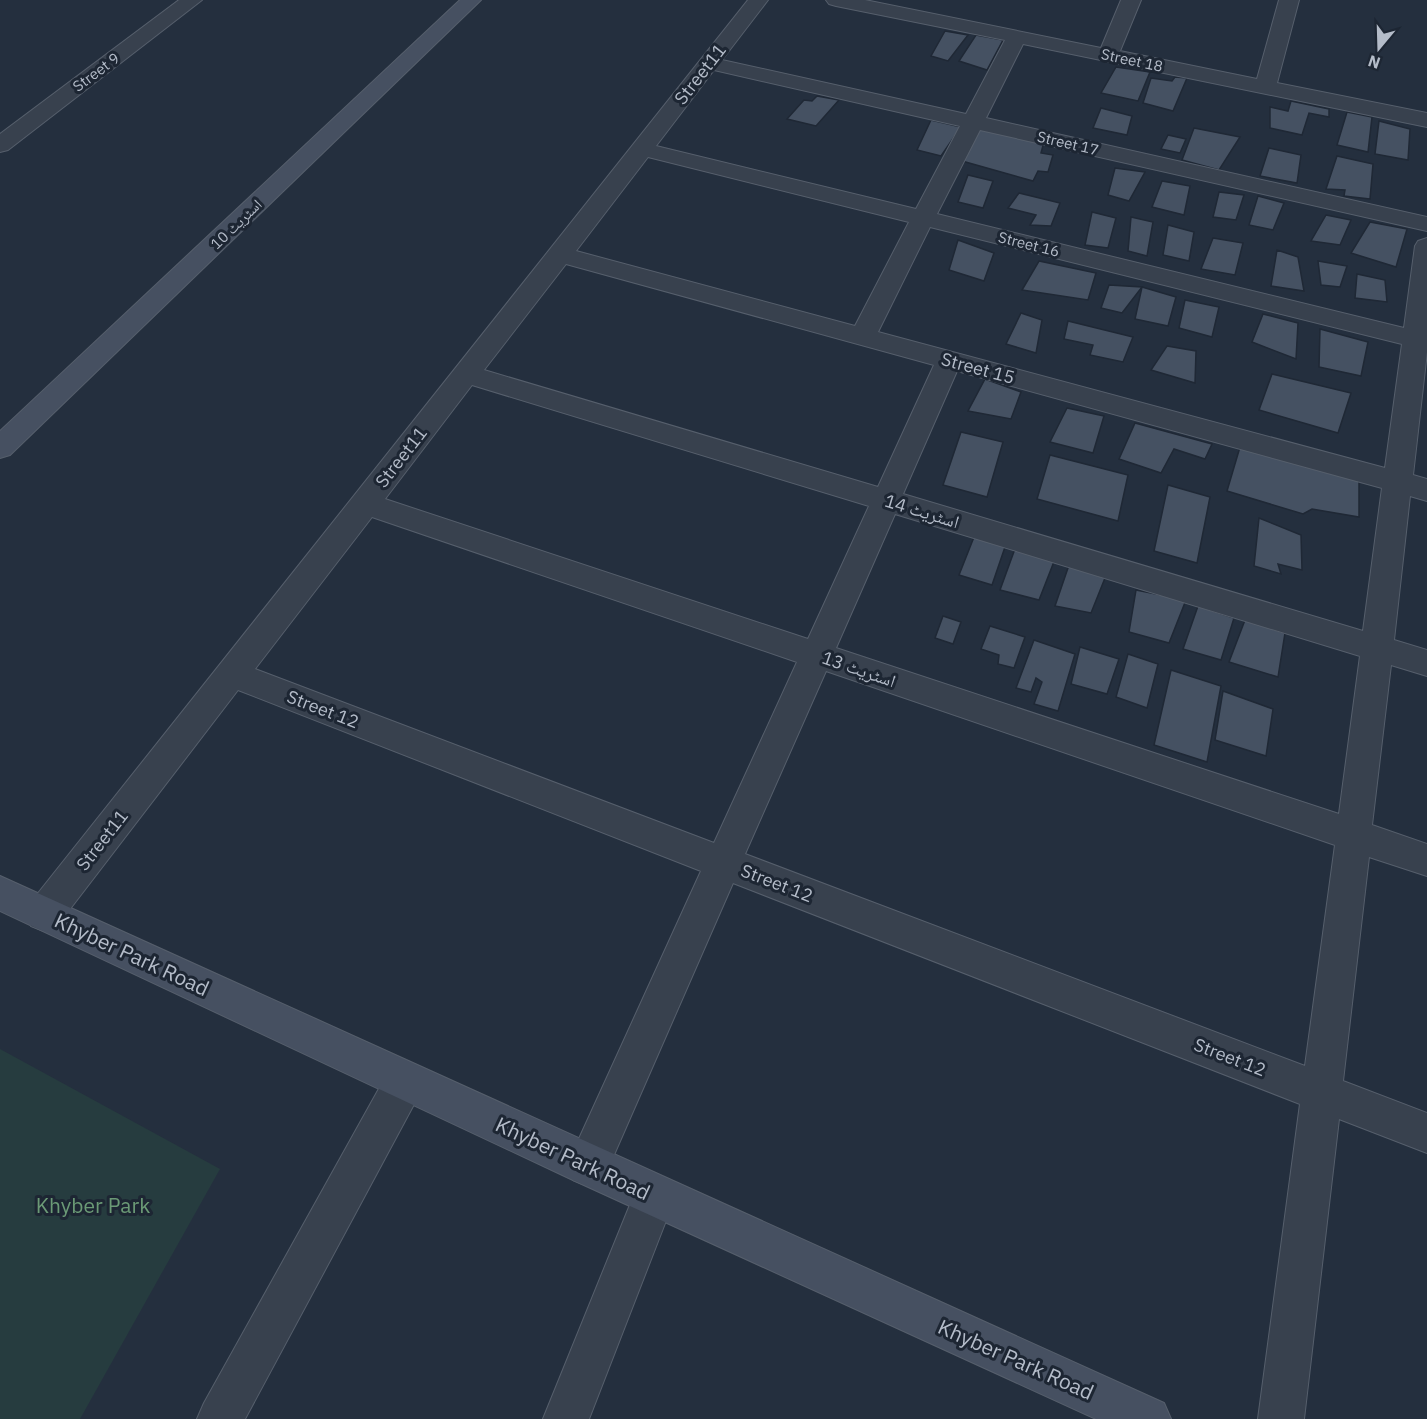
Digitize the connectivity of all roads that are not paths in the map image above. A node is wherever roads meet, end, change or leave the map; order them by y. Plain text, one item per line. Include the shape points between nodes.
1 (192, 0) edge
2 (471, 0) edge
3 (758, 0) edge
4 (836, 0) edge
5 (1131, 0) edge
6 (1289, 0) edge
7 (1017, 36) junction
8 (1108, 55) junction
9 (709, 63) junction
10 (1265, 87) junction
11 (1427, 120) edge
12 (974, 122) junction
13 (0, 145) edge
14 (642, 149) junction
15 (924, 218) junction
16 (1427, 224) edge
17 (1427, 246) edge
18 (559, 254) junction
19 (862, 337) junction
20 (1421, 340) edge
21 (949, 360) junction
22 (466, 374) junction
23 (0, 448) edge
24 (1412, 486) edge
25 (887, 500) junction
26 (365, 503) junction
27 (1377, 648) junction
28 (817, 655) junction
29 (1427, 663) edge
30 (232, 674) junction
31 (1353, 836) junction
32 (1427, 860) edge
33 (724, 862) junction
34 (0, 893) edge
35 (44, 914) junction
36 (405, 1081) junction
37 (1322, 1092) junction
38 (1427, 1133) edge
39 (588, 1165) junction
40 (655, 1195) junction
41 (220, 1419) edge
42 (566, 1419) edge
43 (1148, 1419) edge
44 (1281, 1419) edge

1 - 13 street, Street 9
2 - 23 street, اسٹریٹ 10
3 - 9 street, Street11
4 - 7 street, Street 18 via 949,14
5 - 8 street
6 - 10 street
7 - 8 street, Street 18
7 - 12 street
8 - 10 street, Street 18
9 - 12 street, Street 17
9 - 14 street, Street11
10 - 11 street, Street 18
12 - 15 street
12 - 16 street, Street 17
14 - 15 street, Street 16
14 - 18 street, Street11
15 - 19 street
15 - 20 street, Street 16
17 - 20 street
18 - 19 street, Street 15
18 - 22 street, Street11
19 - 21 street, Street 15
20 - 24 street
21 - 24 street, Street 15
21 - 25 street
22 - 25 street, اسٹریٹ 14
22 - 26 street, Street11
24 - 27 street
25 - 27 street, اسٹریٹ 14
25 - 28 street
26 - 28 street, اسٹریٹ 13
26 - 30 street, Street11
27 - 29 street, اسٹریٹ 14
27 - 31 street
28 - 31 street, اسٹریٹ 13
28 - 33 street
30 - 33 street, Street 12
30 - 35 street, Street11
31 - 32 street, اسٹریٹ 13
31 - 37 street
33 - 37 street, Street 12
33 - 39 street
34 - 35 street, Khyber Park Road
35 - 36 street, Khyber Park Road
36 - 39 street, Khyber Park Road
36 - 41 street
37 - 38 street, Street 12
37 - 44 street
39 - 40 street, Khyber Park Road
40 - 42 street
40 - 43 street, Khyber Park Road

